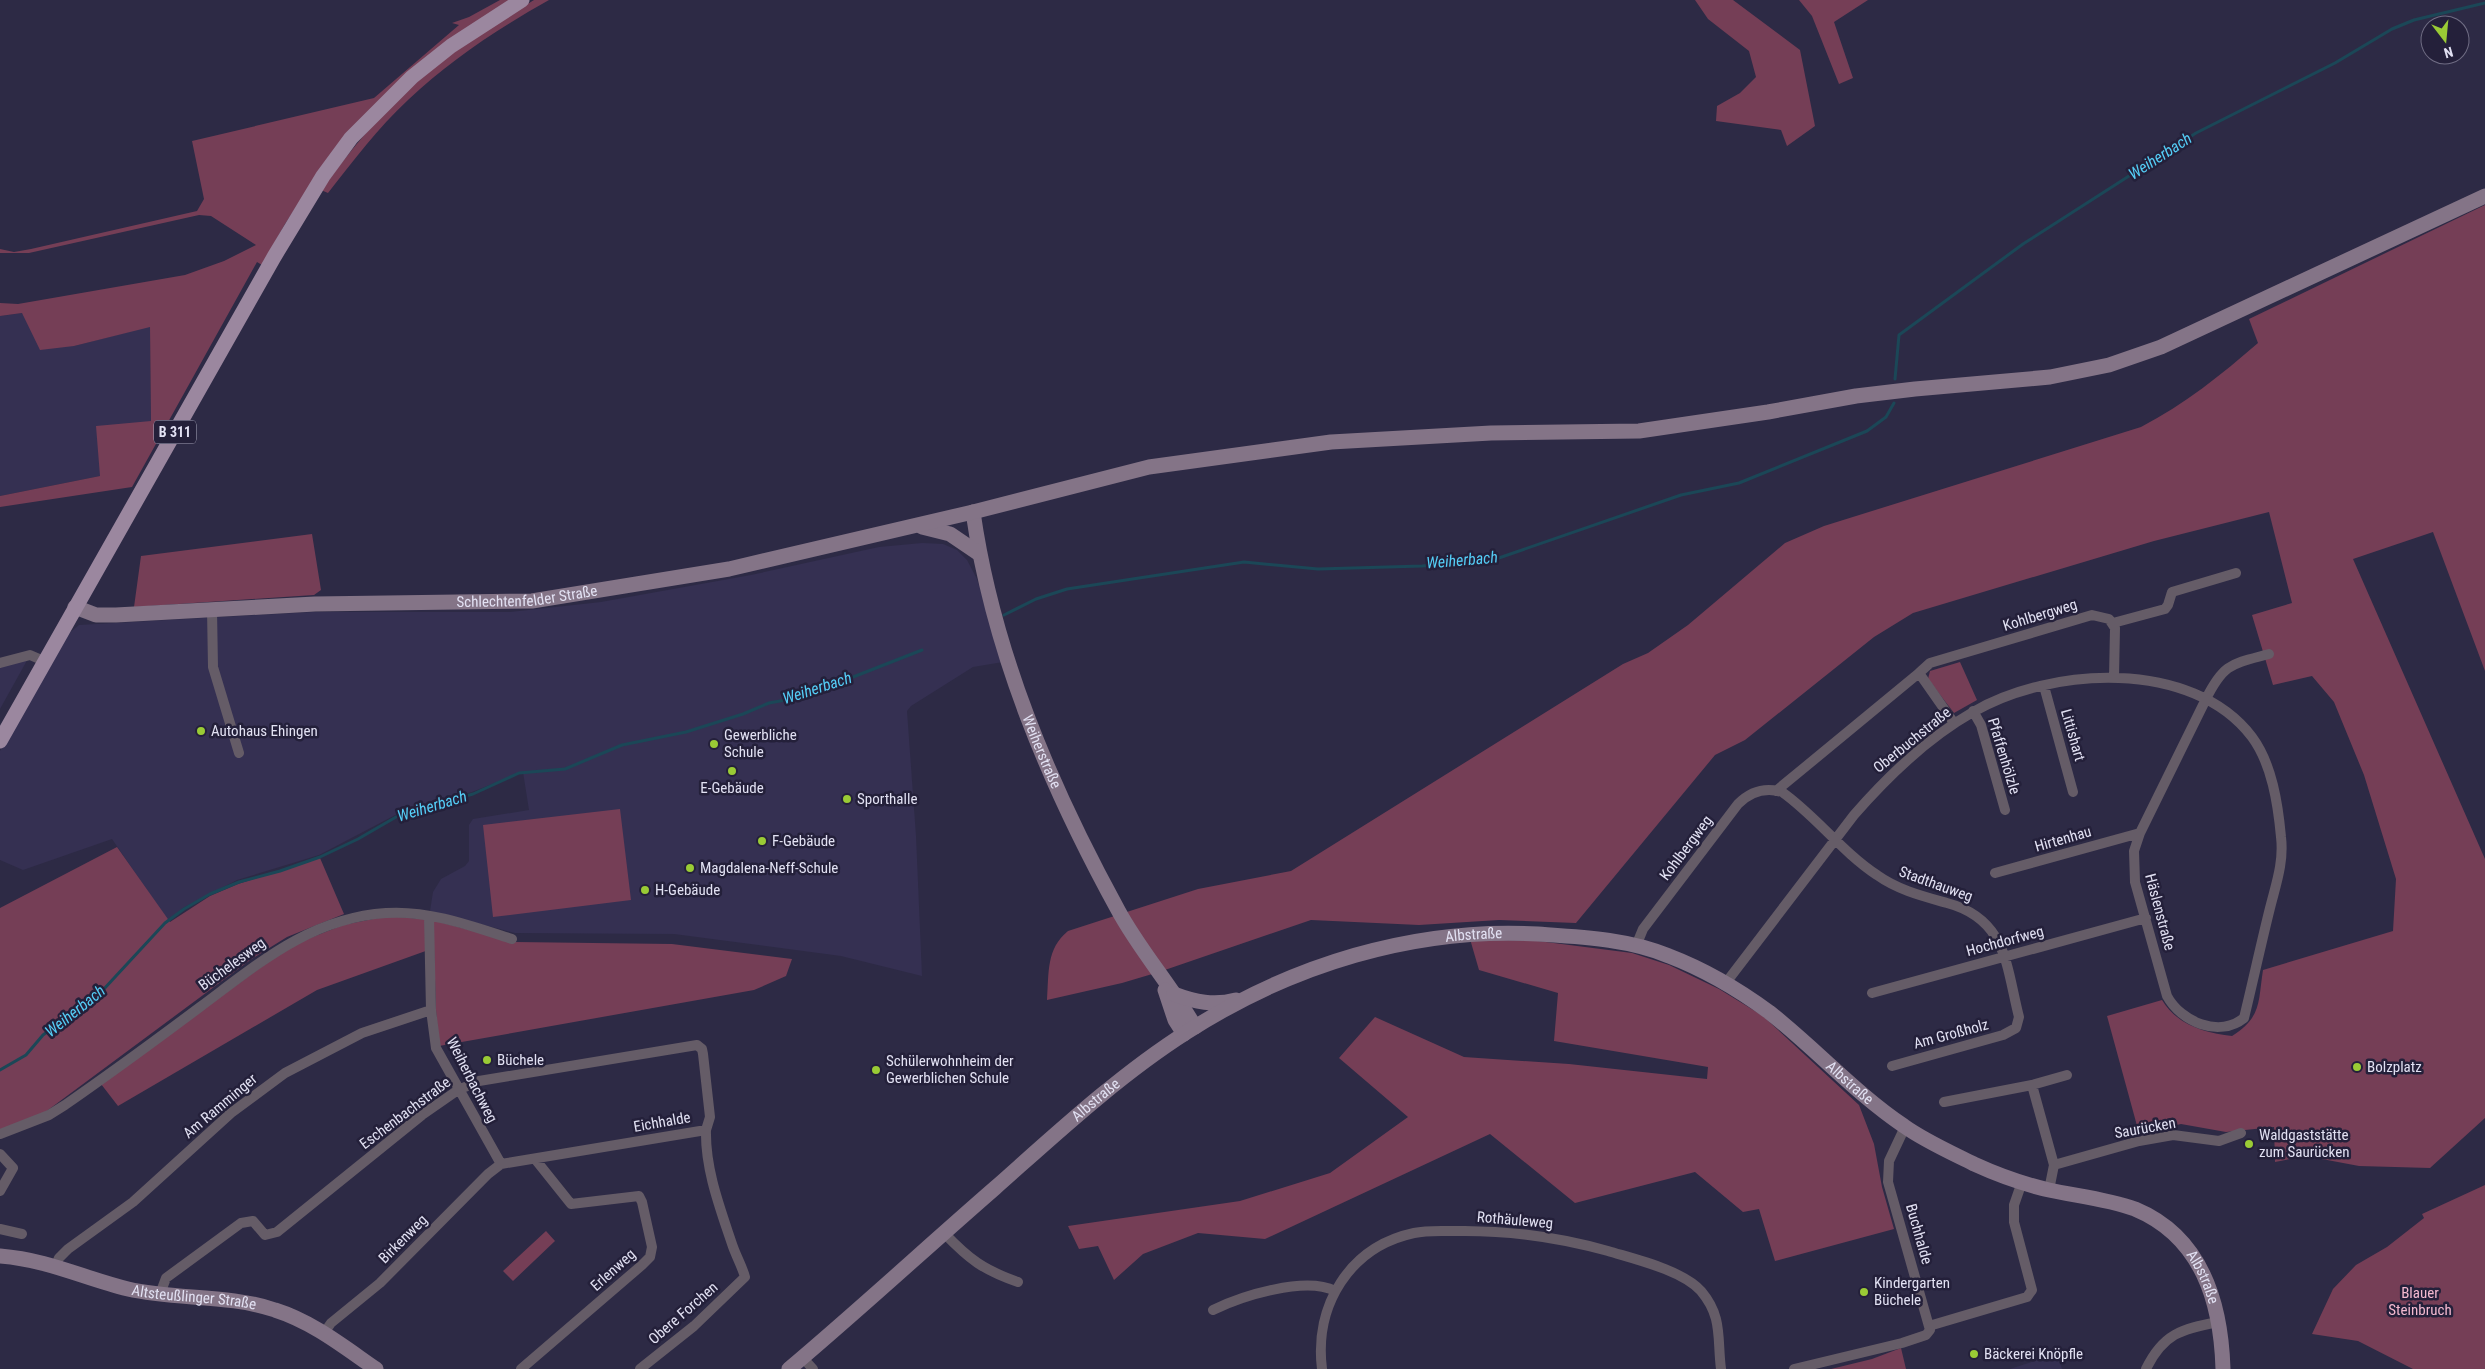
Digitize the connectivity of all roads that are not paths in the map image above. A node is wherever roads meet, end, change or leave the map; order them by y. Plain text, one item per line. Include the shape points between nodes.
1 (522, 0) edge
2 (2485, 196) edge
3 (972, 512) junction
4 (912, 526) junction
5 (978, 553) junction
6 (2236, 573) dead end
7 (75, 607) junction
8 (212, 610) junction
9 (2114, 623) junction
10 (2269, 654) dead end
11 (44, 661) junction
12 (0, 663) edge
13 (1919, 673) junction
14 (2114, 678) junction
15 (2044, 686) junction
16 (2206, 699) junction
17 (1973, 711) junction
18 (1954, 723) junction
19 (0, 741) edge
20 (239, 753) dead end
21 (1776, 790) junction
22 (2073, 792) dead end
23 (2005, 810) dead end
24 (2140, 833) junction
25 (1835, 840) junction
26 (1995, 873) dead end
27 (429, 916) junction
28 (2146, 918) junction
29 (512, 939) dead end
30 (1636, 946) junction
31 (2004, 957) junction
32 (1159, 972) junction
33 (1724, 984) junction
34 (1872, 993) dead end
35 (1174, 994) junction
36 (1244, 998) junction
37 (431, 1010) junction
38 (2244, 1018) joint
39 (2016, 1028) joint
40 (1189, 1030) junction
41 (1892, 1066) dead end
42 (2067, 1075) dead end
43 (2032, 1085) junction
44 (458, 1090) junction
45 (1944, 1102) dead end
46 (1904, 1127) junction
47 (706, 1130) junction
48 (0, 1134) edge
49 (2241, 1134) dead end
50 (0, 1154) edge
51 (535, 1160) junction
52 (501, 1164) junction
53 (2054, 1164) junction
54 (2022, 1182) junction
55 (2049, 1190) junction
56 (0, 1191) edge
57 (0, 1229) edge
58 (944, 1233) junction
59 (22, 1234) dead end
60 (0, 1256) edge
61 (56, 1265) junction
62 (745, 1277) joint
63 (1018, 1282) dead end
64 (1335, 1291) junction
65 (160, 1294) junction
66 (1212, 1310) dead end
67 (2218, 1322) junction
68 (1929, 1326) junction
69 (324, 1333) junction
70 (808, 1363) edge
71 (376, 1369) edge
72 (521, 1369) edge
73 (640, 1369) edge
74 (789, 1369) edge
75 (1322, 1369) edge
76 (1721, 1369) edge
77 (1794, 1369) edge
78 (2146, 1369) edge
79 (2223, 1369) edge

1 - 7 main road, B 311 via 451,46 412,77 351,138 323,176
2 - 3 street, Schlechtenfelder Straße via 2161,348 2109,365 2050,377 1856,396 1639,431 1481,434 1331,442 1248,452 1149,467
3 - 4 street, Schlechtenfelder Straße
3 - 5 street, Weiherstraße
4 - 5 street via 950,534
4 - 8 street, Schlechtenfelder Straße via 729,569 532,601 315,604
5 - 32 street, Weiherstraße via 1003,648 1054,780 1119,912
6 - 9 street via 2172,592 2165,609
7 - 8 street, Schlechtenfelder Straße via 96,615
7 - 11 main road, B 311
8 - 20 street via 213,667
9 - 13 street, Kohlbergweg via 2092,615 1930,663
9 - 14 street
10 - 16 street via 2230,666 2222,672
11 - 12 street via 30,655
11 - 19 main road, B 311
13 - 18 street
13 - 21 street, Kohlbergweg
14 - 15 street, Oberbuchstraße via 2080,679
14 - 16 street, Oberbuchstraße via 2174,686
15 - 17 street, Oberbuchstraße via 2008,696
15 - 22 street, Littishart
16 - 24 street, Häslenstraße
16 - 38 street, Oberbuchstraße via 2240,724 2260,750 2272,784 2281,837 2280,870
17 - 18 street, Oberbuchstraße
17 - 23 street, Pfaffenhölzle via 1981,724
18 - 25 street, Oberbuchstraße via 1876,789
21 - 25 street via 1787,796
21 - 30 street, Kohlbergweg via 1750,794 1738,804 1643,929
24 - 26 street, Hirtenhau
24 - 28 street, Häslenstraße via 2134,850 2133,874
25 - 31 street, Stadthauweg via 1890,884 1955,905 1984,919 1993,930
25 - 33 street, Oberbuchstraße
27 - 29 street, Büchelesweg
27 - 37 street, Weiherbachweg
27 - 48 street, Büchelesweg via 387,913 365,916 342,921 288,943 65,1105 49,1115
28 - 31 street, Hochdorfweg
28 - 38 street, Häslenstraße via 2167,996 2181,1014 2196,1022 2222,1028
30 - 33 street, Albstraße via 1673,957
30 - 36 street, Albstraße via 1510,933 1442,937 1326,963
31 - 34 street, Hochdorfweg
31 - 39 street, Stadthauweg via 2019,1017
32 - 35 street, Weiherstraße
32 - 40 street, Weiherstraße via 1175,1020
33 - 46 street, Albstraße via 1768,1011
35 - 36 street via 1209,1004
35 - 40 street, Weiherstraße
36 - 40 street, Albstraße
37 - 44 street, Weiherbachweg via 436,1048
37 - 61 street, Am Ramminger via 394,1020 342,1042 285,1073 256,1093 132,1202 68,1249
39 - 41 street, Am Großholz via 2004,1035
40 - 58 street, Albstraße via 1123,1079
42 - 43 street
43 - 45 street
43 - 53 street
44 - 47 street, Eschenbachstraße via 479,1081 509,1075 697,1045 703,1054 710,1117
44 - 52 street, Weiherbachweg
44 - 65 street, Eschenbachstraße via 422,1115 277,1232 265,1235 253,1221 241,1223 166,1278
46 - 54 street, Albstraße via 1978,1166
46 - 68 street, Buchhalde via 1889,1161 1888,1182
47 - 51 street, Eichhalde
47 - 62 street, Eichhalde via 710,1171
49 - 53 street, Saurücken via 2219,1141 2173,1135
50 - 56 street via 13,1168
51 - 52 street, Eichhalde
51 - 72 street, Erlenweg via 572,1204 639,1196 652,1247 650,1257 642,1265
52 - 69 street, Birkenweg via 380,1283 331,1323
53 - 55 street
54 - 55 street, Albstraße
54 - 68 street via 2014,1205 2014,1222 2032,1290 2027,1297
55 - 67 street, Albstraße via 2124,1206 2157,1221 2182,1242 2198,1262 2209,1284
57 - 59 street
58 - 63 street via 969,1259
58 - 70 street, Albstraße
60 - 61 street, Altsteußlinger Straße
61 - 65 street, Altsteußlinger Straße via 128,1289
62 - 73 street, Obere Forchen via 694,1326
64 - 66 street via 1314,1286 1270,1291
64 - 75 street, Rothäuleweg via 1322,1325
64 - 76 street, Rothäuleweg via 1360,1260 1379,1246 1414,1232 1488,1232 1568,1241 1648,1264 1699,1289 1716,1316 1720,1330
65 - 69 street, Altsteußlinger Straße via 238,1302 274,1310
67 - 78 street via 2180,1332 2166,1340
67 - 79 street, Albstraße
68 - 77 street via 1928,1333 1920,1338
69 - 71 street, Altsteußlinger Straße
70 - 74 street, Albstraße

